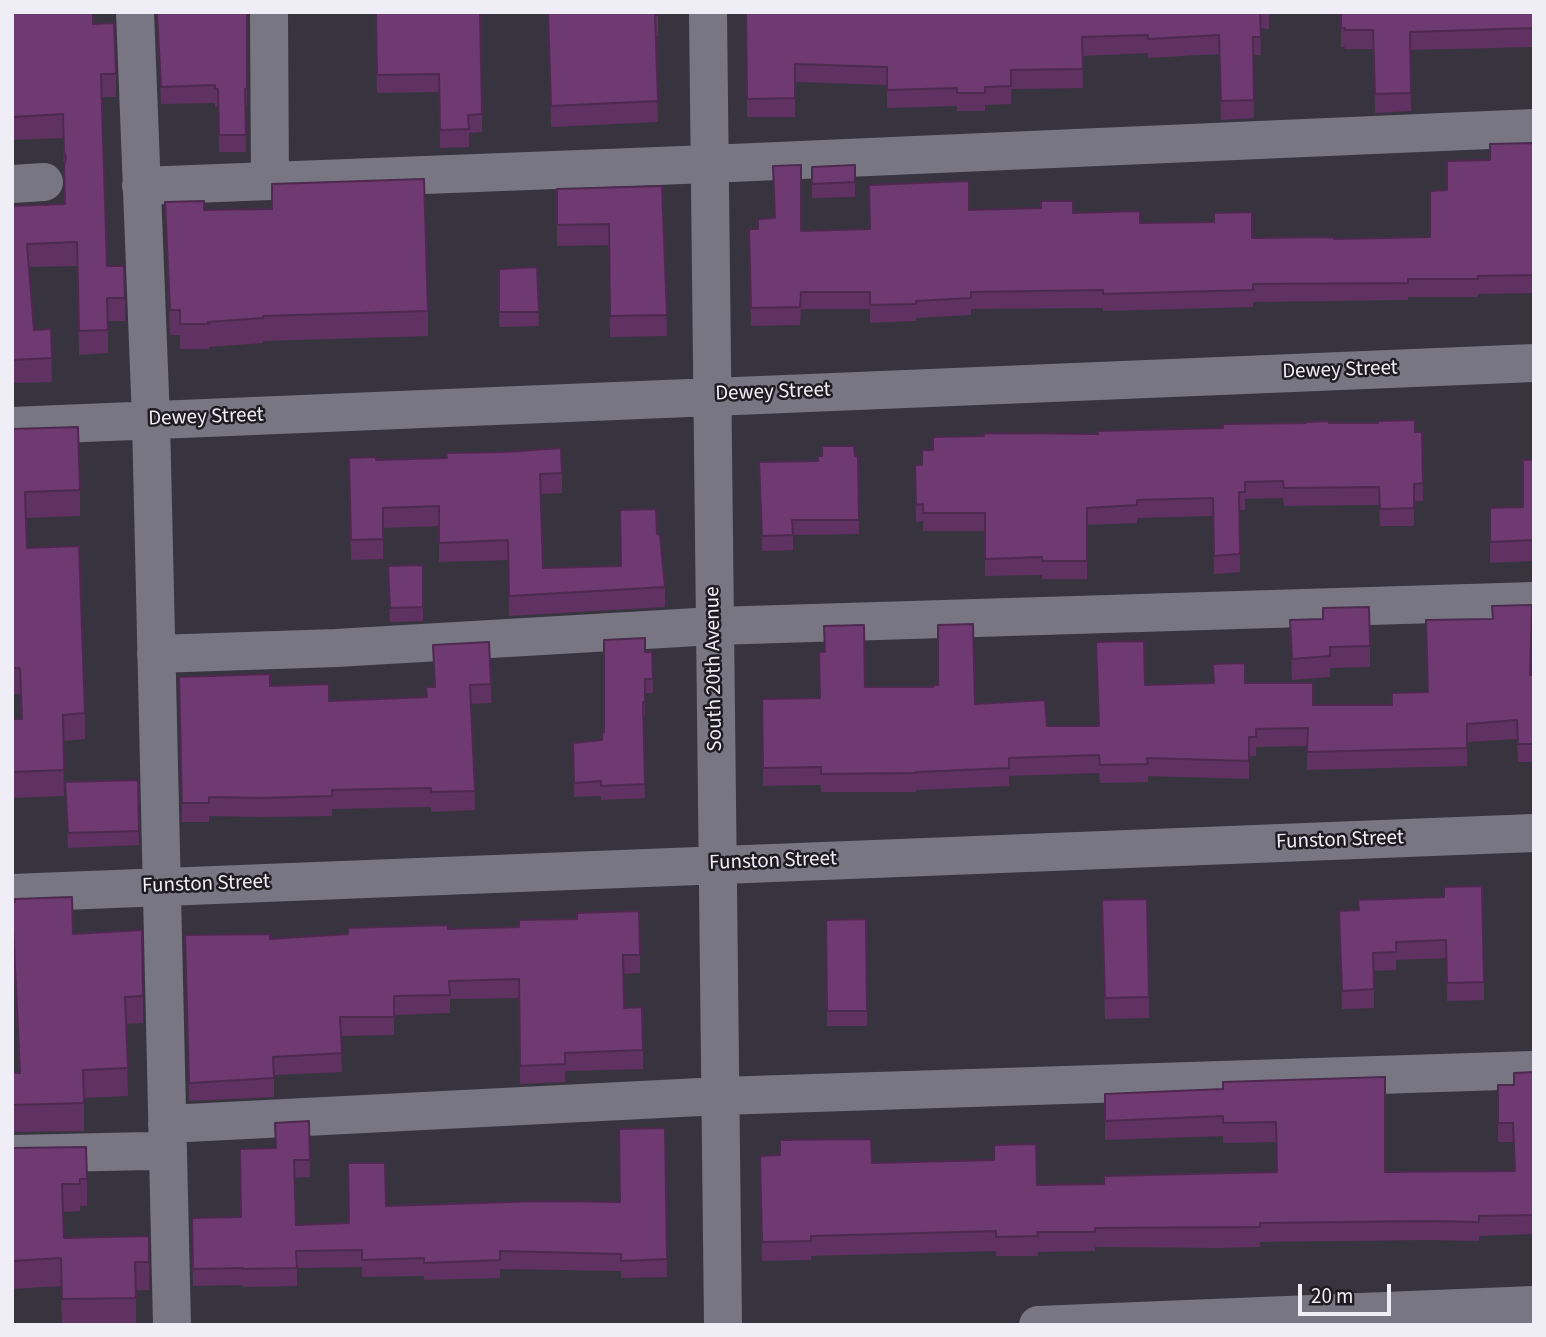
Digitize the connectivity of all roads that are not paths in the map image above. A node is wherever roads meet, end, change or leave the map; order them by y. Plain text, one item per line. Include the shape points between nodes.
1 (135, 12) edge
2 (269, 12) edge
3 (708, 12) edge
4 (1534, 128) edge
5 (709, 164) junction
6 (270, 181) junction
7 (141, 186) junction
8 (1534, 363) edge
9 (711, 396) junction
10 (150, 420) junction
11 (12, 426) edge
12 (1534, 601) edge
13 (714, 626) junction
14 (156, 654) junction
15 (1534, 833) edge
16 (718, 864) junction
17 (161, 886) junction
18 (12, 893) edge
19 (1534, 1070) edge
20 (720, 1096) junction
21 (158, 1137) junction
22 (12, 1154) edge
23 (1534, 1305) edge
24 (172, 1325) edge
25 (723, 1325) edge
26 (1038, 1325) edge

1 - 7 street
2 - 6 street
3 - 5 street, South 20th Avenue
4 - 5 street
5 - 6 street
5 - 9 street, South 20th Avenue
6 - 7 street
7 - 10 street
8 - 9 street, Dewey Street
9 - 10 street, Dewey Street
9 - 13 street, South 20th Avenue
10 - 11 street, Dewey Street
10 - 14 street
12 - 13 street
13 - 14 street
13 - 16 street, South 20th Avenue
14 - 17 street
15 - 16 street, Funston Street
16 - 17 street, Funston Street
16 - 20 street, South 20th Avenue
17 - 18 street, Funston Street
17 - 21 street
19 - 20 street
20 - 21 street
20 - 25 street, South 20th Avenue
21 - 22 street
21 - 24 street
23 - 26 street

